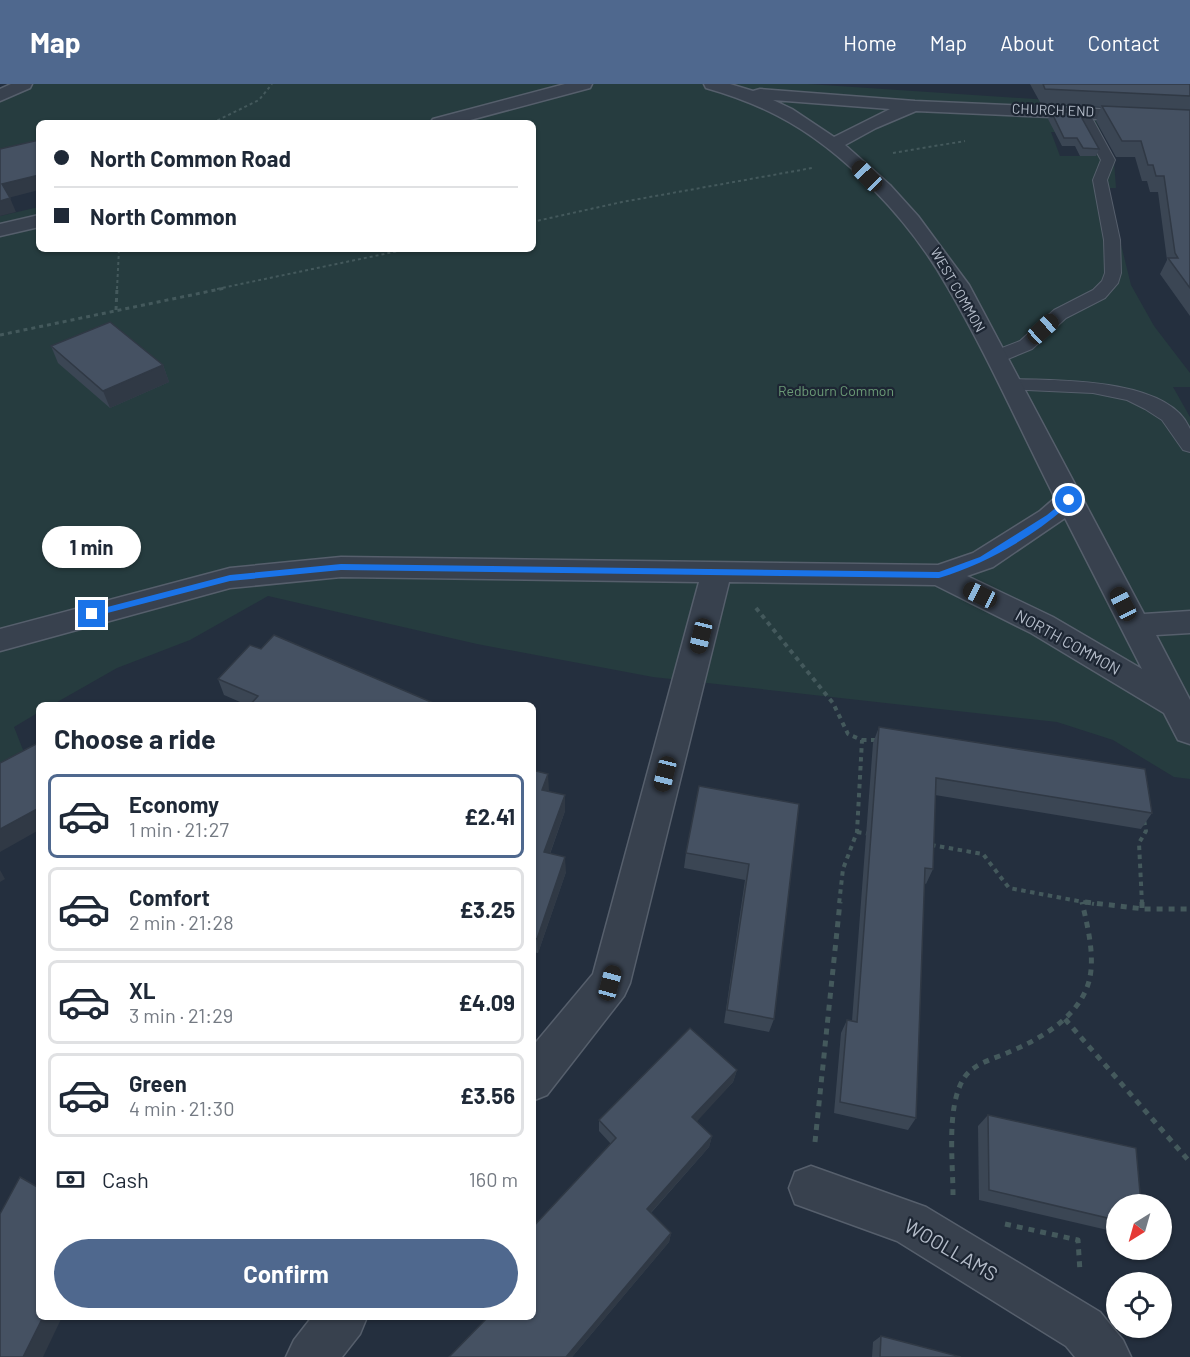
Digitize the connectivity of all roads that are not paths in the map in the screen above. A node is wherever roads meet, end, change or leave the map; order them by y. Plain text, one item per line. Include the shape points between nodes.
1 (24, 84) edge
2 (584, 84) edge
3 (712, 84) edge
4 (2, 93) edge
5 (750, 94) junction
6 (915, 106) junction
7 (1086, 111) junction
8 (1190, 118) edge
9 (450, 120) edge
10 (834, 144) junction
11 (36, 222) edge
12 (0, 230) edge
13 (996, 357) junction
14 (1009, 385) junction
15 (1190, 446) edge
16 (1069, 500) junction
17 (714, 571) junction
18 (939, 575) junction
19 (1190, 622) edge
20 (1134, 626) junction
21 (0, 640) edge
22 (1173, 703) junction
23 (1190, 731) edge
24 (536, 1075) edge
25 (810, 1188) road end
26 (341, 1320) edge
27 (1094, 1343) edge
28 (311, 1357) edge

1 - 4 street
2 - 9 street
3 - 5 street, WEST COMMON
5 - 6 street, CHURCH END
5 - 10 street, WEST COMMON via 790,114
6 - 7 street, CHURCH END
6 - 10 street, CHURCH END
7 - 8 street, CHURCH END
7 - 13 lane via 1085,118 1108,160 1100,180 1112,240 1110,283 1099,294 1060,314 1026,345
10 - 13 street, WEST COMMON via 933,247
11 - 12 street
13 - 14 street, WEST COMMON
14 - 15 lane via 1102,389 1127,394 1147,401 1170,417
14 - 16 street, WEST COMMON
16 - 18 street via 1050,517 983,560
16 - 20 street, WEST COMMON
17 - 18 street, NORTH COMMON
17 - 21 street, NORTH COMMON via 341,567 230,578
17 - 24 street via 714,589 610,983
18 - 22 street, NORTH COMMON via 1042,625
19 - 20 street
20 - 22 street, WEST COMMON
22 - 23 street, WEST COMMON
25 - 27 street, WOOLLAMS via 910,1223
26 - 28 street

